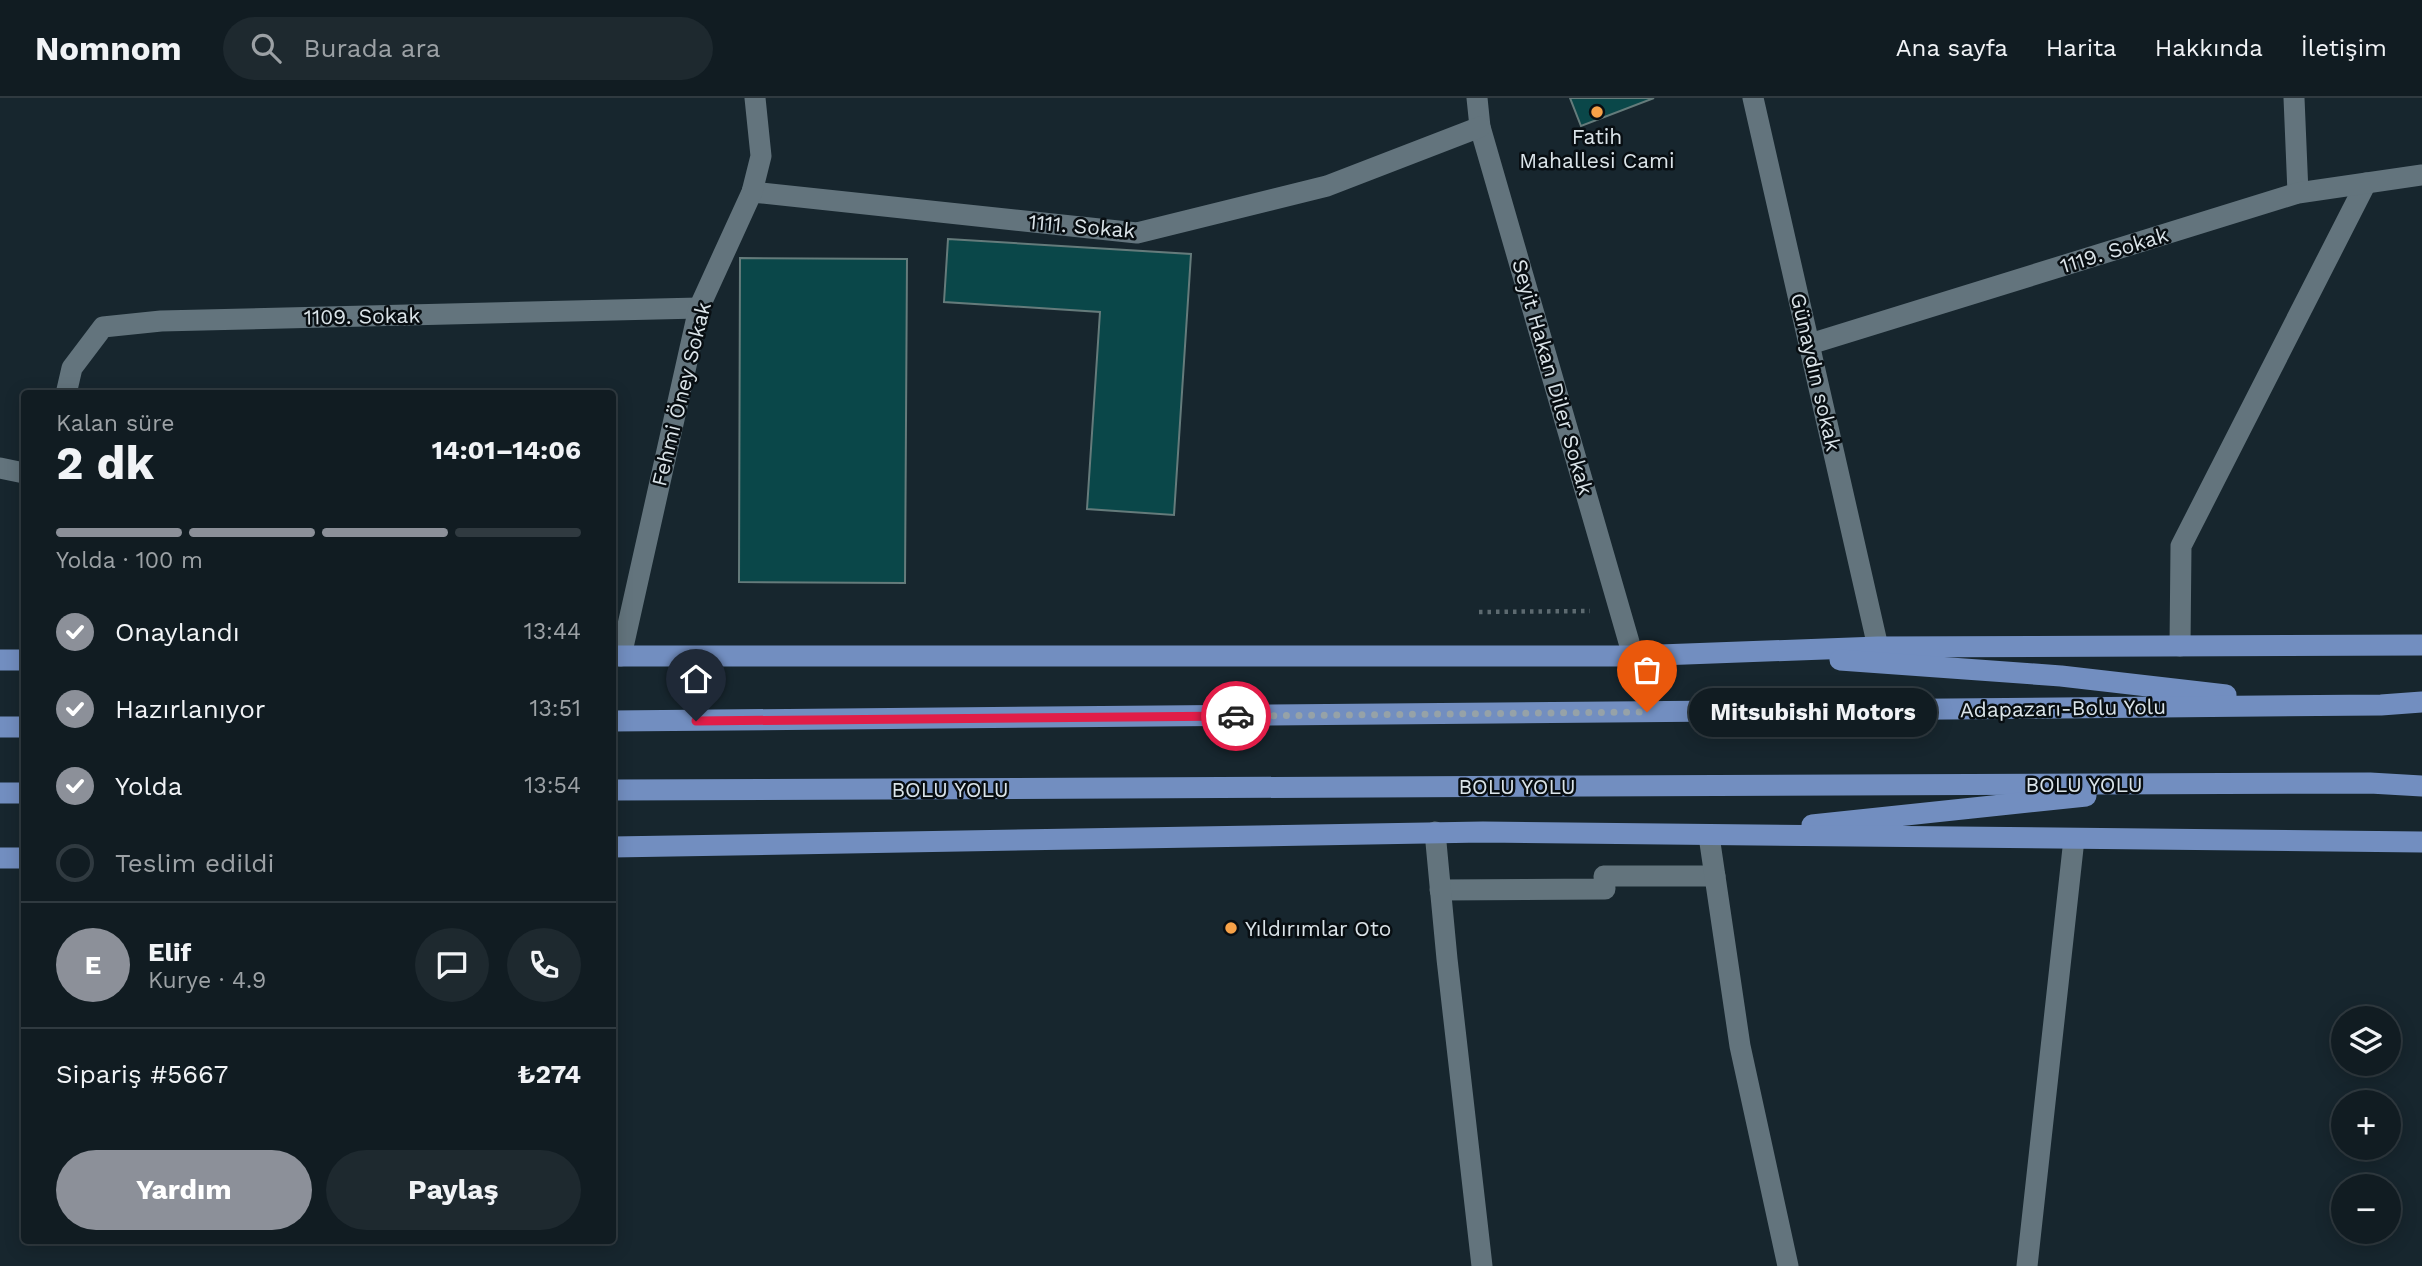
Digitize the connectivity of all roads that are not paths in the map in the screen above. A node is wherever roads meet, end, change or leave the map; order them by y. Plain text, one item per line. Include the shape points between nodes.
1 (755, 98) edge
2 (1477, 98) edge
3 (1753, 98) edge
4 (2294, 98) edge
5 (1480, 127) junction
6 (2422, 175) edge
7 (2366, 183) junction
8 (752, 192) junction
9 (2298, 193) junction
10 (699, 308) junction
11 (1810, 344) junction
12 (67, 390) edge
13 (0, 468) edge
14 (21, 472) edge
15 (2422, 645) edge
16 (2180, 646) junction
17 (1878, 647) junction
18 (1730, 652) junction
19 (617, 656) edge
20 (1633, 656) junction
21 (0, 660) edge
22 (21, 660) edge
23 (2422, 702) edge
24 (2319, 706) junction
25 (616, 721) edge
26 (0, 727) edge
27 (21, 727) edge
28 (2207, 784) junction
29 (2422, 786) edge
30 (616, 790) edge
31 (0, 793) edge
32 (21, 793) edge
33 (1435, 832) junction
34 (1709, 835) junction
35 (2074, 839) junction
36 (2422, 842) edge
37 (616, 847) edge
38 (21, 858) edge
39 (0, 859) edge
40 (1715, 876) junction
41 (1440, 890) junction
42 (1482, 1266) edge
43 (1788, 1266) edge
44 (2027, 1266) edge

1 - 8 street, Fehmi Öney Sokak via 761,156
2 - 5 street, Seyit Hakan Diler Sokak
3 - 11 street, Günaydın sokak
4 - 9 street
5 - 8 street, 1111. Sokak via 1327,187 1137,233
5 - 20 street, Seyit Hakan Diler Sokak
6 - 7 street, 1119. Sokak
7 - 9 street, 1119. Sokak
7 - 16 street via 2181,546
8 - 10 street, Fehmi Öney Sokak
9 - 11 street, 1119. Sokak
10 - 12 street, 1109. Sokak via 161,321 103,327 72,368
10 - 19 street, Fehmi Öney Sokak
11 - 17 street, Günaydın sokak
13 - 14 street
15 - 16 highway
16 - 17 highway
17 - 18 highway
18 - 20 highway
18 - 24 highway via 2061,676
19 - 20 highway
21 - 22 highway
23 - 24 highway, Adapazarı-Bolu Yolu
24 - 25 highway, Adapazarı-Bolu Yolu
26 - 27 highway
28 - 29 highway, BOLU YOLU
28 - 30 highway, BOLU YOLU
28 - 34 highway
31 - 32 highway
33 - 34 highway
33 - 37 highway
33 - 41 street
34 - 35 highway
34 - 40 street
35 - 36 highway
35 - 44 street
38 - 39 highway
40 - 41 street via 1604,876 1605,888
40 - 43 street via 1740,1046
41 - 42 street

